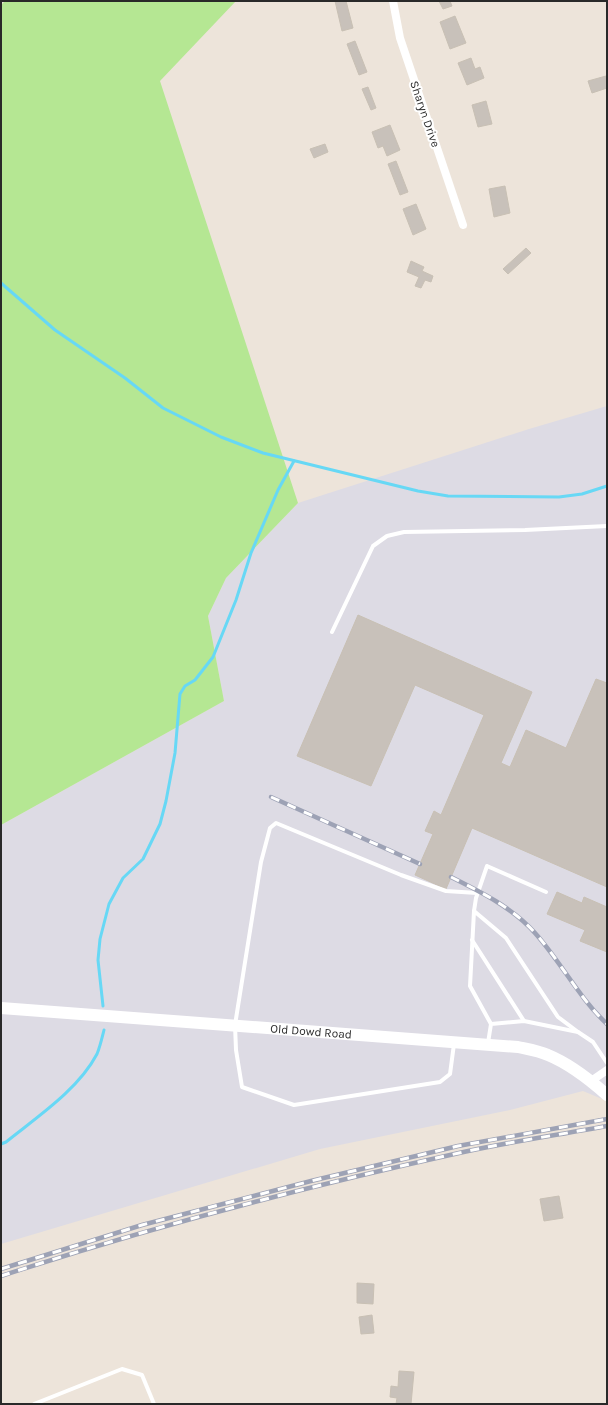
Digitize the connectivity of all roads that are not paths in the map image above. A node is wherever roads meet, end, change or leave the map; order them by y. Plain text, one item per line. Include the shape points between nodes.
1 (393, 1) edge
2 (463, 225) dead end
3 (607, 526) edge
4 (332, 632) dead end
5 (546, 892) dead end
6 (477, 893) junction
7 (474, 911) junction
8 (472, 940) junction
9 (1, 1008) edge
10 (524, 1021) junction
11 (491, 1024) junction
12 (235, 1025) junction
13 (578, 1032) junction
14 (455, 1041) junction
15 (488, 1044) junction
16 (607, 1063) edge
17 (607, 1070) edge
18 (591, 1081) junction
19 (607, 1095) edge
20 (34, 1404) edge
21 (154, 1404) edge

1 - 2 street, Sharyn Drive via 400,38
3 - 4 lane via 404,532 387,536 374,546
5 - 6 lane via 487,866
6 - 7 lane
6 - 12 lane via 446,891 276,823 270,828 261,862
7 - 8 lane
7 - 13 lane via 506,938 558,1017
8 - 10 lane
8 - 11 lane via 470,986
9 - 12 street, Old Dowd Road
10 - 11 lane
10 - 13 lane
11 - 15 lane
12 - 14 street, Old Dowd Road
12 - 14 lane via 242,1087 294,1106 440,1082 450,1074
13 - 16 lane via 593,1042
14 - 15 street, Old Dowd Road
15 - 18 street, Old Dowd Road via 518,1047 546,1054 572,1067
17 - 18 street
18 - 19 street, Old Dowd Road
20 - 21 lane via 122,1368 142,1375

